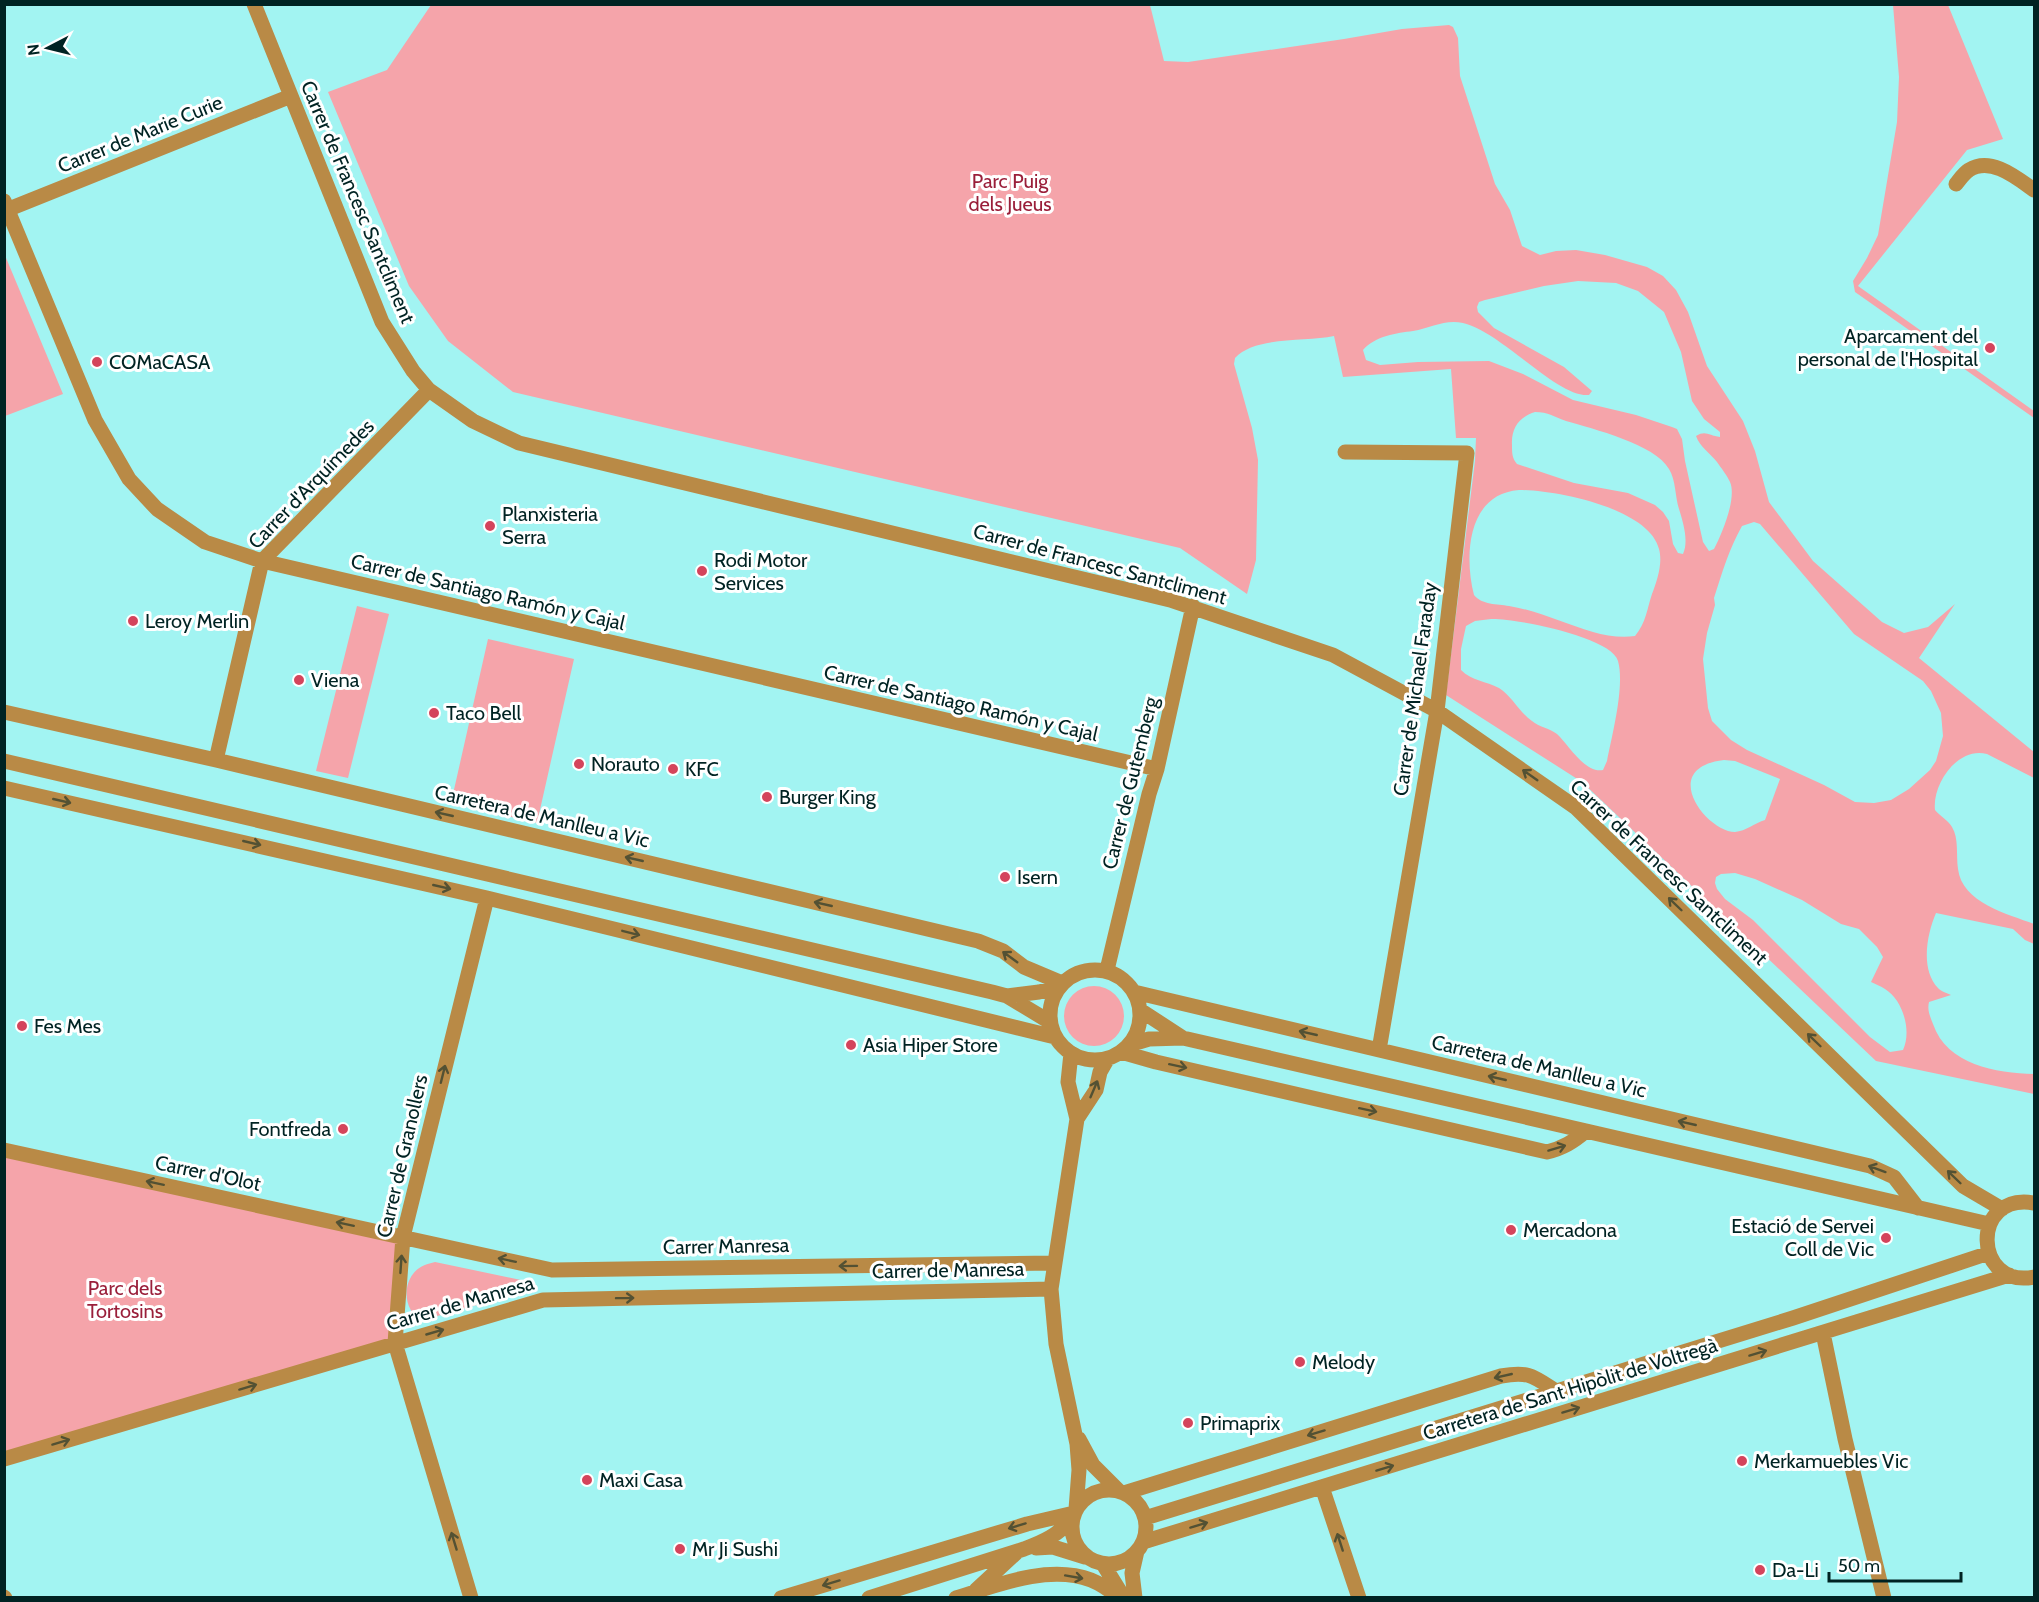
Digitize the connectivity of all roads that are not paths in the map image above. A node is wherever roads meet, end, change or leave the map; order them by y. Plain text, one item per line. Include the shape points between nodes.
1 (254, 4) edge
2 (291, 96) junction
3 (1956, 184) dead end
4 (2034, 190) edge
5 (6, 207) edge
6 (429, 390) junction
7 (1345, 452) dead end
8 (262, 561) junction
9 (1193, 606) junction
10 (1437, 711) junction
11 (4, 712) edge
12 (216, 760) junction
13 (4, 761) edge
14 (1157, 769) junction
15 (4, 788) edge
16 (487, 898) junction
17 (1107, 970) junction
18 (1060, 985) junction
19 (1134, 992) junction
20 (1007, 996) junction
21 (1140, 1010) junction
22 (1050, 1022) junction
23 (1055, 1037) junction
24 (1183, 1038) junction
25 (1379, 1050) junction
26 (1119, 1051) junction
27 (1071, 1053) junction
28 (1077, 1119) junction
29 (1586, 1131) junction
30 (4, 1150) edge
31 (2034, 1203) edge
32 (1918, 1208) junction
33 (2002, 1209) junction
34 (1989, 1224) junction
35 (403, 1237) junction
36 (1989, 1253) junction
37 (1054, 1263) junction
38 (2009, 1275) junction
39 (2034, 1277) edge
40 (1051, 1289) junction
41 (1770, 1325) junction
42 (1823, 1333) junction
43 (1801, 1340) junction
44 (395, 1343) junction
45 (1556, 1391) junction
46 (1074, 1428) junction
47 (4, 1459) edge
48 (1322, 1487) junction
49 (1122, 1492) junction
50 (1074, 1513) junction
51 (1145, 1518) junction
52 (1140, 1547) junction
53 (1021, 1550) junction
54 (1096, 1561) junction
55 (974, 1592) junction
56 (471, 1598) edge
57 (781, 1598) edge
58 (869, 1598) edge
59 (956, 1598) edge
60 (1119, 1598) edge
61 (1124, 1598) edge
62 (1135, 1598) edge
63 (1359, 1598) edge
64 (1884, 1598) edge

1 - 2 street, Carrer de Francesc Santcliment
2 - 5 street, Carrer de Marie Curie
2 - 6 street, Carrer de Francesc Santcliment via 382,322
3 - 4 street via 1969,170 1988,166 2006,171
5 - 8 street, Carrer de Santiago Ramón y Cajal via 95,420 129,479 157,508 206,542
6 - 8 street, Carrer d'Arquímedes
6 - 9 street, Carrer de Francesc Santcliment via 473,421 519,443
7 - 10 street, Carrer de Michael Faraday via 1467,453
8 - 12 street, Carrer d'Arquímedes
8 - 14 street, Carrer de Santiago Ramón y Cajal
9 - 10 street, Carrer de Francesc Santcliment via 1333,655
9 - 14 street, Carrer de Gutemberg
10 - 25 street, Carrer de Michael Faraday
33 -> 10 street, Carrer de Francesc Santcliment via 1963,1186 1575,807
11 - 12 street, Carretera de Manlleu a Vic
18 -> 12 street, Carretera de Manlleu a Vic via 1003,951 978,941
13 - 20 street
14 - 17 street, Carrer de Gutemberg
15 -> 16 street
16 -> 23 street
35 -> 16 street, Carrer de Granollers
17 - 18 street via 1084,970
17 - 19 street via 1126,981
18 - 20 street
18 - 22 street via 1050,1005
19 - 21 street
25 -> 19 street, Carretera de Manlleu a Vic
20 - 22 street
21 - 24 street
21 - 26 street via 1138,1027
22 - 23 street
23 - 27 street
24 - 26 street via 1149,1039
24 - 29 street
32 -> 25 street, Carretera de Manlleu a Vic via 1894,1177 1870,1166
26 - 27 street via 1089,1060
28 -> 26 street via 1096,1090 1100,1072
26 -> 29 street via 1547,1152 1571,1144
27 - 28 street via 1068,1082
28 - 37 street
29 - 32 street
35 -> 30 street, Carrer d'Olot
31 - 33 street via 2021,1202
32 - 34 street
33 - 34 street
34 - 36 street
37 -> 35 street, Carrer Manresa via 552,1270
44 -> 35 street, Carrer de Granollers
36 - 38 street
36 - 41 street, Carretera de Sant Hipòlit de Voltregà
37 - 40 street
38 - 39 street
38 - 42 street, Carretera de Sant Hipòlit de Voltregà
44 -> 40 street, Carrer de Manresa via 543,1300
40 - 46 street via 1056,1344
41 - 43 street
41 - 45 street, Carretera de Sant Hipòlit de Voltregà
42 - 43 street, Carretera de Sant Hipòlit de Voltregà
42 - 64 street
48 -> 43 street, Carretera de Sant Hipòlit de Voltregà
47 -> 44 street, Carrer de Manresa
56 -> 44 street, Carrer de Granollers
45 -> 49 street, Carretera de Sant Hipòlit de Voltregà via 1531,1375 1501,1376
45 - 51 street, Carretera de Sant Hipòlit de Voltregà
46 - 49 street via 1093,1464
46 - 50 street via 1079,1470
52 -> 48 street, Carretera de Sant Hipòlit de Voltregà
63 -> 48 street
49 - 50 street via 1093,1493 1084,1498
49 - 51 street via 1137,1503
50 - 53 street via 1066,1527 1049,1540
50 - 54 street via 1071,1531 1075,1543 1082,1553
50 -> 57 street
51 - 52 street via 1146,1530
52 - 54 street via 1121,1562
52 - 62 street via 1132,1573
53 - 54 street via 1053,1547
53 - 55 street
53 - 58 street
54 - 61 street
55 - 59 street
55 -> 60 street via 1060,1574 1091,1580

